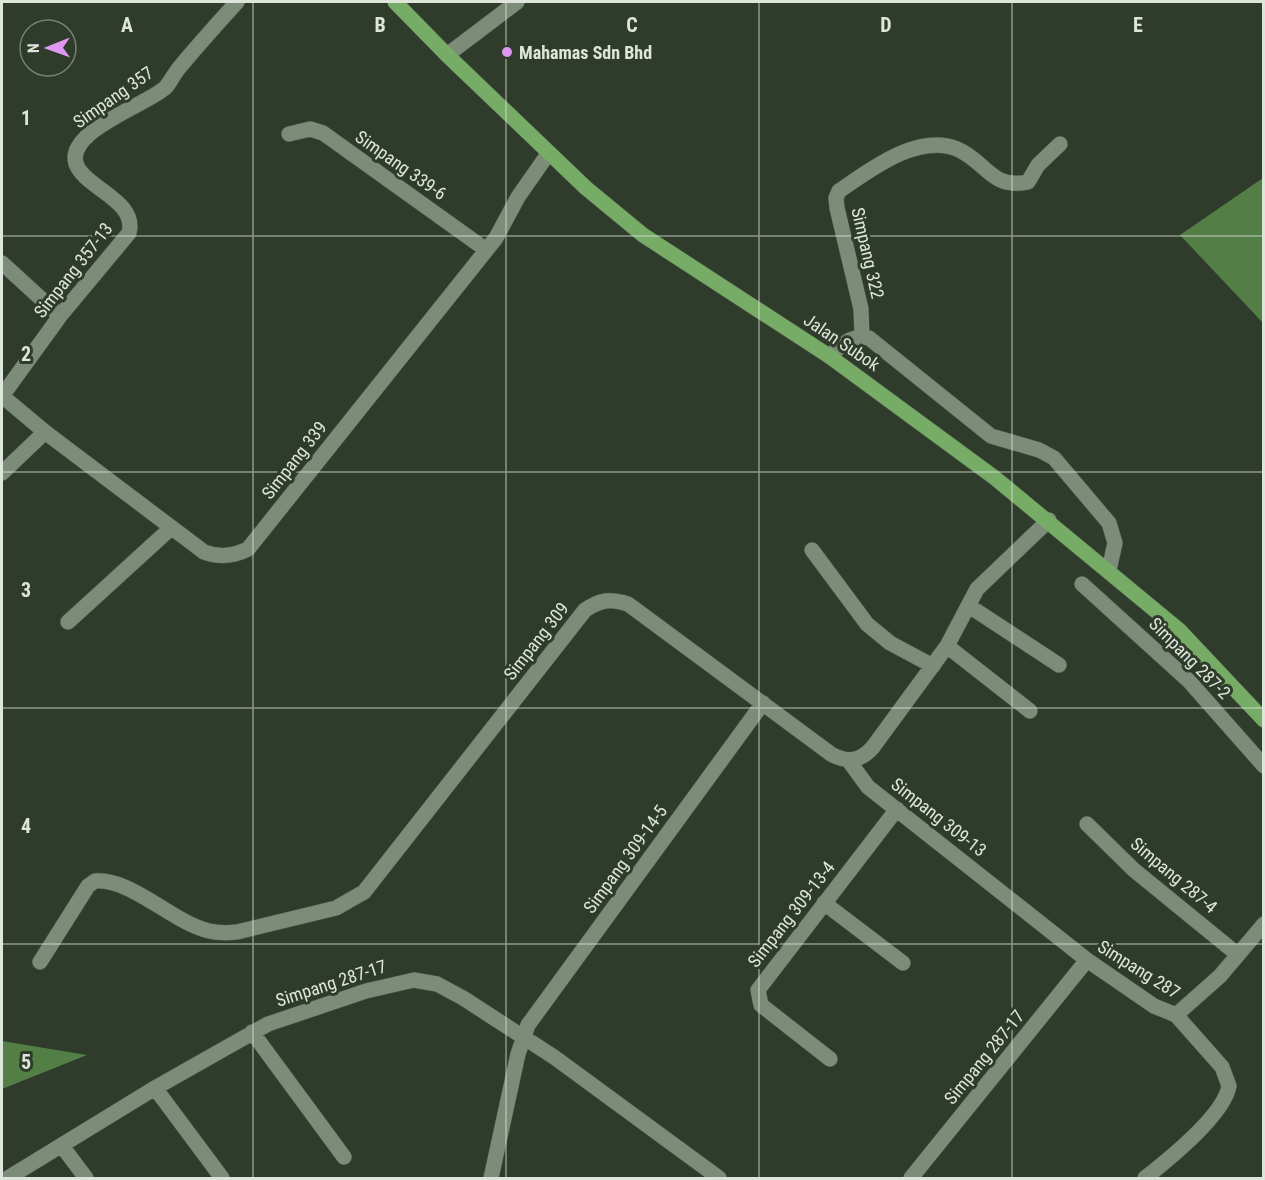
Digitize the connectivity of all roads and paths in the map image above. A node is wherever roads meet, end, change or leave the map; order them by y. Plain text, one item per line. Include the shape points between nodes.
1 (237, 2) edge
2 (395, 2) edge
3 (517, 2) edge
4 (447, 55) junction
5 (289, 134) dead end
6 (1060, 144) dead end
7 (548, 154) junction
8 (83, 174) joint
9 (485, 249) junction
10 (2, 263) edge
11 (60, 316) junction
12 (862, 336) junction
13 (830, 356) junction
14 (2, 396) edge
15 (45, 432) junction
16 (2, 473) edge
17 (1049, 520) junction
18 (171, 528) junction
19 (812, 550) dead end
20 (1109, 570) junction
21 (1082, 584) dead end
22 (969, 606) junction
23 (68, 622) dead end
24 (947, 646) junction
25 (1059, 665) dead end
26 (933, 666) junction
27 (763, 704) junction
28 (1030, 711) dead end
29 (1263, 720) edge
30 (849, 761) junction
31 (1263, 766) edge
32 (897, 809) junction
33 (1087, 824) dead end
34 (1012, 898) joint
35 (824, 903) junction
36 (1263, 924) edge
37 (1238, 954) junction
38 (1087, 960) junction
39 (40, 963) dead end
40 (903, 963) dead end
41 (1176, 1015) junction
42 (252, 1032) junction
43 (523, 1039) junction
44 (830, 1059) dead end
45 (156, 1088) junction
46 (62, 1146) junction
47 (344, 1157) dead end
48 (8, 1179) edge
49 (86, 1179) edge
50 (222, 1179) edge
51 (491, 1179) edge
52 (719, 1179) edge
53 (911, 1179) edge
54 (1145, 1179) edge

1 - 8 street, Simpang 357 via 164,89 82,140 75,155
2 - 4 main road, Jalan Subok
3 - 4 street
4 - 7 main road, Jalan Subok
5 - 9 street, Simpang 339-6 via 310,129 323,134
6 - 12 street, Simpang 322 via 1038,165 1028,182 998,182 959,150 945,145 901,154 839,191 837,208 861,309
7 - 9 street, Simpang 339 via 496,238
7 - 13 main road, Jalan Subok via 643,235
8 - 11 street, Simpang 357-13 via 122,208 131,226
9 - 18 street, Simpang 339 via 248,549 238,554 213,555
10 - 11 street
11 - 14 street, Simpang 357-13
12 - 13 street via 850,338
12 - 20 street via 991,436 1054,458 1109,523 1115,543
13 - 17 main road, Jalan Subok
14 - 15 street, Simpang 339
15 - 16 street
15 - 18 street, Simpang 339
17 - 20 main road, Jalan Subok
17 - 22 street via 989,576
18 - 23 street
19 - 26 street via 867,624 890,643
20 - 29 main road, Jalan Subok via 1203,653
21 - 31 street, Simpang 287-2 via 1188,681
22 - 24 street
22 - 25 street
24 - 26 street
24 - 28 street
26 - 30 street via 873,747
27 - 30 street, Simpang 309 via 831,754
27 - 39 street, Simpang 309 via 628,604 613,599 599,601 585,610 364,892 351,902 237,933 221,933 192,925 116,884 95,881 88,886
27 - 43 street, Simpang 309-14-5 via 528,1025
30 - 32 street, Simpang 309-13 via 868,787
32 - 34 street, Simpang 309-13
32 - 35 street, Simpang 309-13-4
33 - 37 street, Simpang 287-4 via 1134,870
34 - 38 street, Simpang 287
35 - 40 street
35 - 44 street, Simpang 309-13-4 via 761,985 758,995 761,1005
36 - 37 street, Simpang 287
37 - 41 street, Simpang 287 via 1220,976
38 - 41 street, Simpang 287 via 1154,1006
38 - 53 street, Simpang 287-17
41 - 54 street via 1222,1067 1229,1080 1228,1093 1188,1143
42 - 43 street, Simpang 287-17 via 366,992 414,981 437,984
42 - 45 street, Simpang 287-17
42 - 47 street
43 - 51 street, Simpang 309-14-5
43 - 52 street, Simpang 287-17
45 - 46 street, Simpang 287-17
45 - 50 street
46 - 48 street, Simpang 287-17
46 - 49 street

